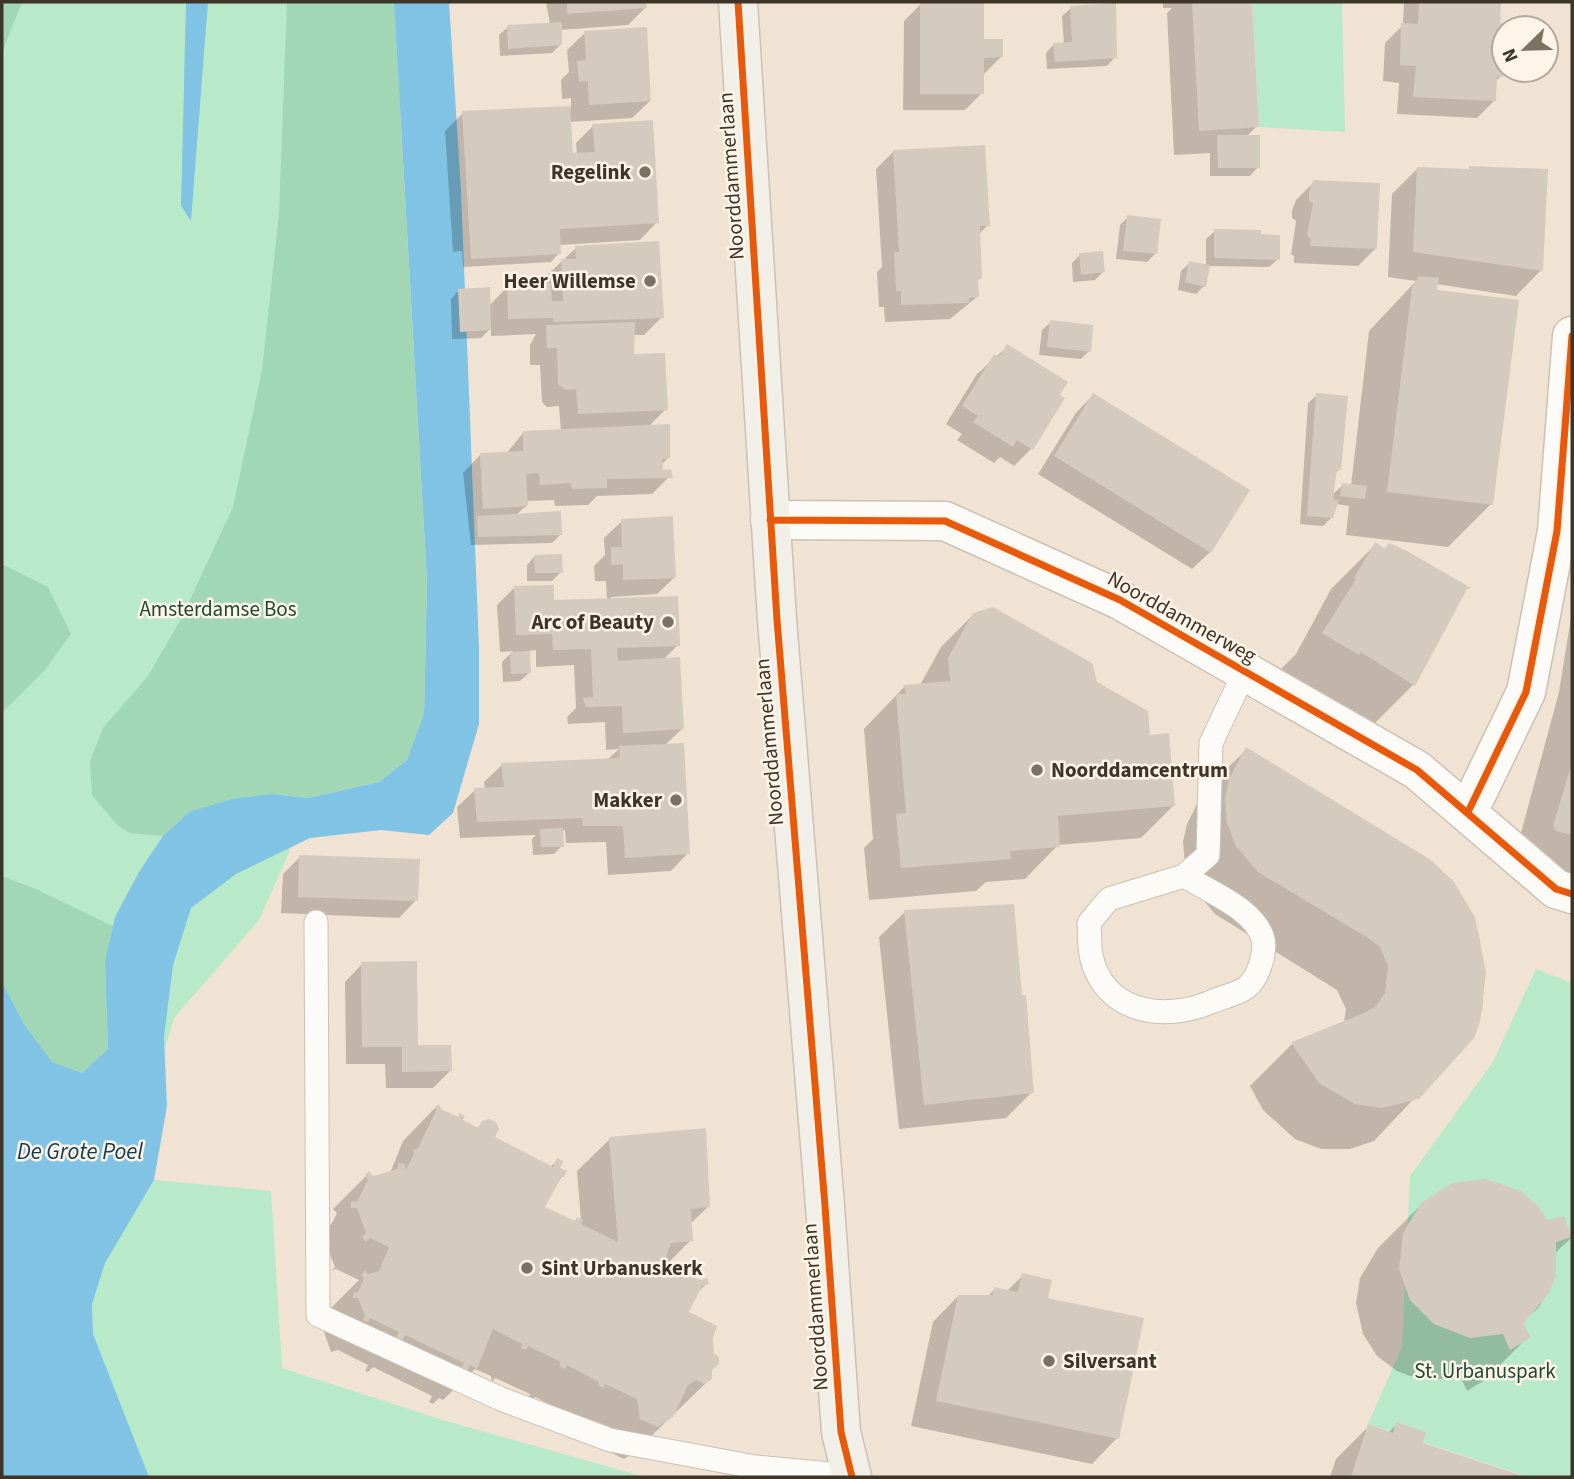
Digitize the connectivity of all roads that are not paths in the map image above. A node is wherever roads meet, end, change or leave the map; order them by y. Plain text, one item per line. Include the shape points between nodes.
1 (738, 2) edge
2 (1572, 336) edge
3 (769, 520) junction
4 (1565, 531) edge
5 (1245, 671) junction
6 (1468, 812) junction
7 (1184, 876) junction
8 (1572, 894) edge
9 (316, 922) dead end
10 (851, 1477) edge

1 - 3 street, Noorddammerlaan
2 - 4 street
3 - 5 street, Noorddammerweg via 945,521 1120,600
3 - 10 street, Noorddammerlaan via 841,1432
4 - 6 street via 1525,692
5 - 6 street, Noorddammerweg via 1417,770
5 - 7 lane via 1211,743 1208,855
6 - 8 street, Noorddammerweg via 1556,889
7 - 7 lane via 1109,899 1089,923 1091,956 1102,982 1124,1006 1156,1013 1195,1009 1250,985 1261,966 1263,939 1249,917
9 - 10 lane via 318,1315 501,1399 610,1440 755,1467

